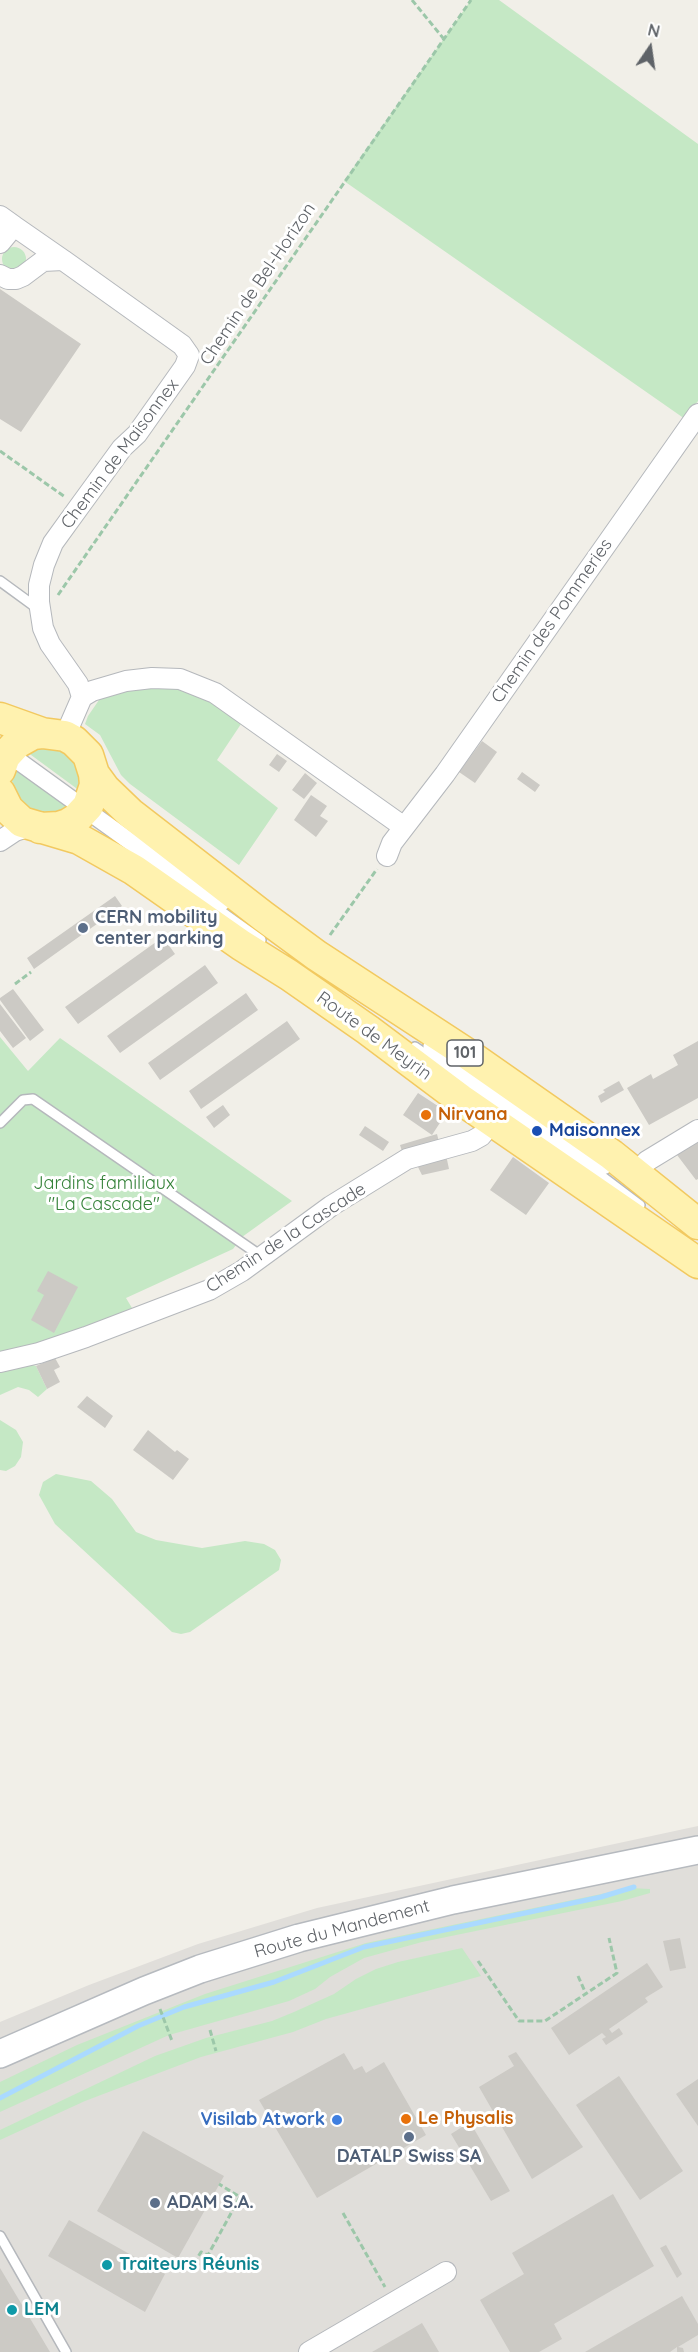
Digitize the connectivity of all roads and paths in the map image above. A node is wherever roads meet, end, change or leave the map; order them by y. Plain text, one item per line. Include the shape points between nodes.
1 (412, 0) edge
2 (471, 0) edge
3 (444, 38) junction
4 (7, 221) edge
5 (0, 243) edge
6 (63, 260) junction
7 (0, 274) edge
8 (698, 414) edge
9 (0, 451) edge
10 (79, 507) junction
11 (0, 581) edge
12 (39, 605) junction
13 (82, 697) junction
14 (0, 718) edge
15 (54, 734) junction
16 (3, 754) edge
17 (94, 774) junction
18 (1, 800) edge
19 (85, 809) junction
20 (35, 827) junction
21 (404, 827) junction
22 (0, 841) edge
23 (387, 856) joint
24 (328, 939) dead end
25 (271, 943) dead end
26 (30, 972) dead end
27 (15, 984) dead end
28 (404, 1039) dead end
29 (418, 1039) dead end
30 (494, 1121) junction
31 (0, 1123) edge
32 (698, 1130) edge
33 (642, 1194) junction
34 (698, 1224) edge
35 (261, 1256) junction
36 (698, 1263) edge
37 (0, 1362) edge
38 (698, 1850) edge
39 (609, 1938) dead end
40 (478, 1961) dead end
41 (578, 1976) dead end
42 (586, 1994) junction
43 (159, 2005) dead end
44 (210, 2030) dead end
45 (172, 2041) dead end
46 (216, 2051) dead end
47 (0, 2054) edge
48 (219, 2184) dead end
49 (343, 2213) dead end
50 (0, 2236) edge
51 (189, 2271) dead end
52 (446, 2272) dead end
53 (394, 2302) junction
54 (66, 2352) edge
55 (309, 2352) edge

1 - 3 path
2 - 3 path, Chemin de Bel-Horizon
3 - 12 path, Chemin de Bel-Horizon via 57,597
4 - 5 street, Chemin de Maisonnex
4 - 6 street, Chemin de Maisonnex
6 - 7 street via 43,261 16,279
6 - 10 street, Chemin de Maisonnex via 182,345 189,355 137,434 122,448
8 - 21 street, Chemin des Pommeries
9 - 10 path
10 - 12 street, Chemin de Maisonnex via 53,543 44,565
11 - 12 lane
12 - 13 street, Chemin de Maisonnex via 50,644 78,684
13 - 15 street
13 - 21 street via 104,686 152,678 180,679 201,686
14 - 15 main road, Route de Meyrin / 101
15 - 16 main road via 24,738
15 - 17 main road, Route de Meyrin / 101 via 82,747
16 - 19 lane
17 - 19 main road via 92,796
17 - 33 main road, Route de Meyrin / 101 via 130,813 272,923 466,1053
18 - 20 main road, Route de Meyrin / 101 via 14,816
19 - 20 main road via 76,819 59,827
19 - 25 lane
20 - 22 street via 15,831
20 - 30 main road, Route de Meyrin / 101 via 79,839 134,870
21 - 23 street, Chemin des Pommeries
23 - 24 path
26 - 27 path
28 - 33 lane via 599,1174
29 - 33 lane
30 - 35 street, Chemin de la Cascade via 472,1141 407,1159
30 - 36 main road, Route de Meyrin / 101
31 - 35 lane via 23,1100 33,1099
32 - 33 street via 647,1161
33 - 34 main road, Route de Meyrin / 101
35 - 37 street, Chemin de la Cascade via 209,1290 175,1304 39,1353
38 - 47 main road, Route du Mandement via 453,1900 299,1938 144,1990
39 - 42 path via 617,1973
40 - 42 path via 519,2021 545,2021
41 - 42 path
43 - 45 path
44 - 46 path
48 - 51 path via 240,2197 208,2255 201,2252
49 - 53 path
50 - 54 lane
52 - 53 street
53 - 55 street

